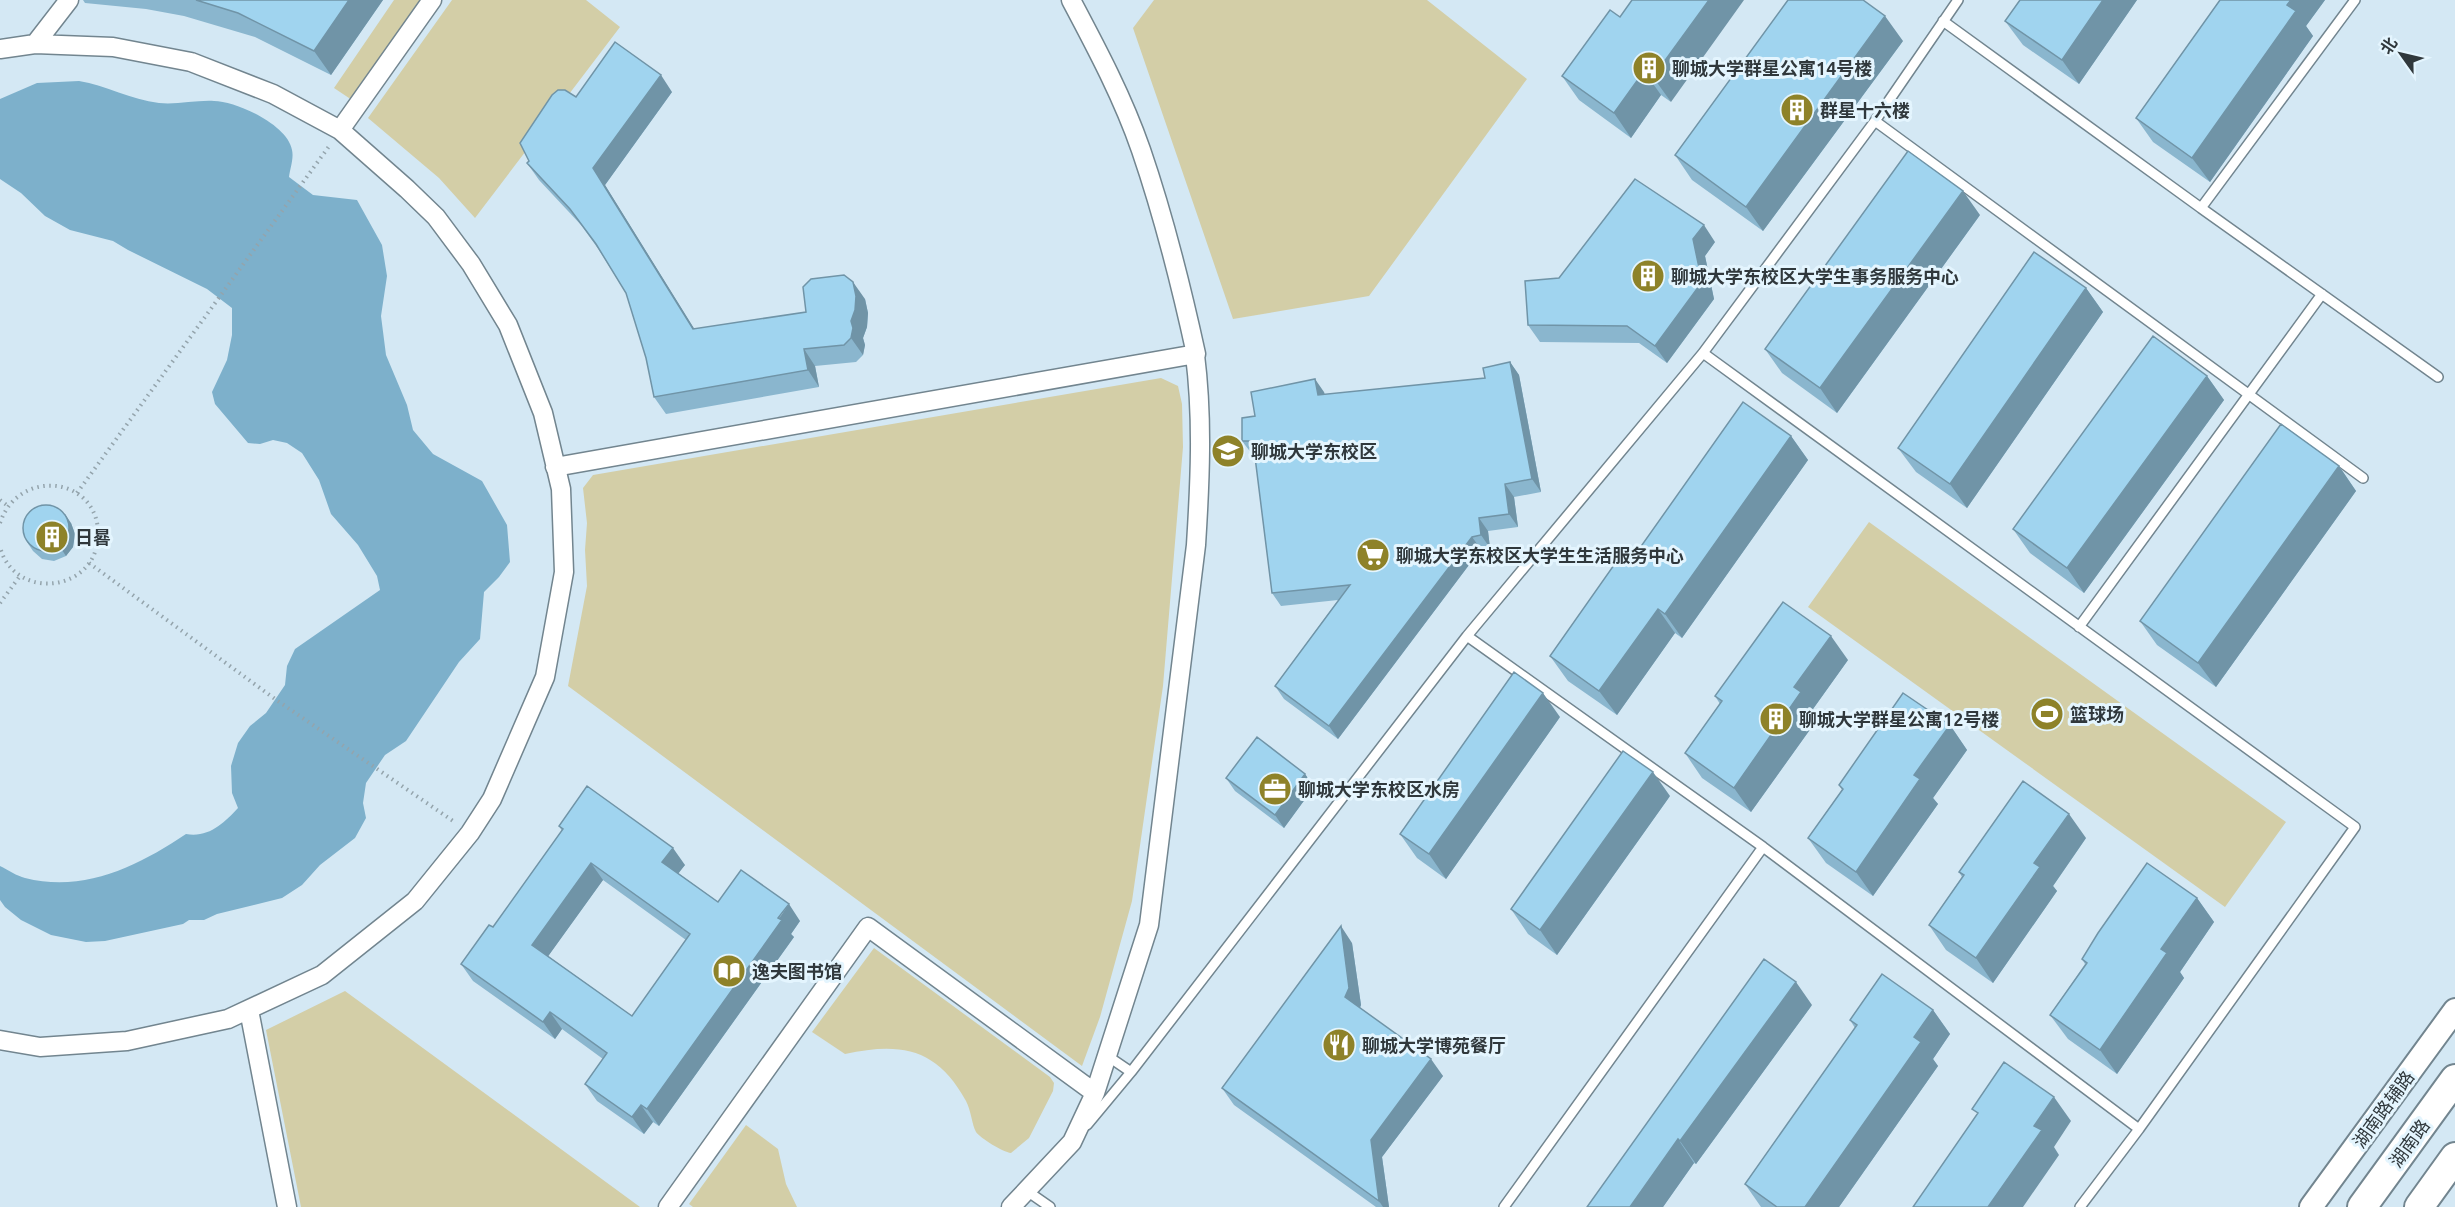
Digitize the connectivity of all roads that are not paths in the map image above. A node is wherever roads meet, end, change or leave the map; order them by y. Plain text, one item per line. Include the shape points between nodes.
1 (69, 0) edge
2 (432, 0) edge
3 (1071, 0) edge
4 (1958, 0) edge
5 (2355, 0) edge
6 (1943, 21) junction
7 (36, 44) junction
8 (0, 49) edge
9 (1875, 121) junction
10 (340, 130) junction
11 (2201, 208) junction
12 (2322, 294) junction
13 (1703, 353) junction
14 (1195, 355) junction
15 (2438, 377) dead end
16 (2248, 393) junction
17 (555, 467) junction
18 (2363, 478) dead end
19 (2079, 627) junction
20 (1467, 636) junction
21 (1763, 847) junction
22 (249, 1010) junction
23 (2455, 1010) edge
24 (0, 1040) edge
25 (1106, 1054) junction
26 (1131, 1072) junction
27 (2455, 1079) edge
28 (1095, 1093) junction
29 (2139, 1129) junction
30 (1072, 1142) junction
31 (2455, 1158) edge
32 (1028, 1191) junction
33 (287, 1207) edge
34 (668, 1207) edge
35 (1011, 1207) edge
36 (1050, 1207) edge
37 (1504, 1207) edge
38 (2080, 1207) edge
39 (2311, 1207) edge
40 (2362, 1207) edge
41 (2419, 1207) edge

1 - 7 street
2 - 10 street
3 - 14 street via 1104,62 1140,149 1177,269
4 - 6 lane
5 - 11 lane
6 - 9 lane
6 - 11 lane
7 - 8 street
7 - 10 street via 113,47 191,62 273,94
9 - 13 lane
9 - 16 lane
10 - 17 street via 436,217 471,264 508,325 543,413
11 - 12 lane
12 - 15 lane
12 - 16 lane
13 - 19 lane
13 - 20 lane
14 - 17 street
14 - 25 street via 1199,492 1161,834 1149,925
16 - 18 lane
16 - 19 lane
17 - 22 street via 561,489 564,572 545,677 492,799 415,901 322,975
19 - 29 lane via 2355,827
20 - 21 lane
20 - 26 lane
21 - 29 lane
21 - 37 lane
22 - 24 street via 228,1019 127,1041 40,1047
22 - 33 street
23 - 39 street, 湖南路辅路
25 - 26 lane
25 - 28 street
26 - 30 lane
27 - 40 main road, 湖南路
28 - 30 street
28 - 34 street via 868,927
29 - 38 lane
30 - 32 street
31 - 41 main road
32 - 35 street
32 - 36 lane

